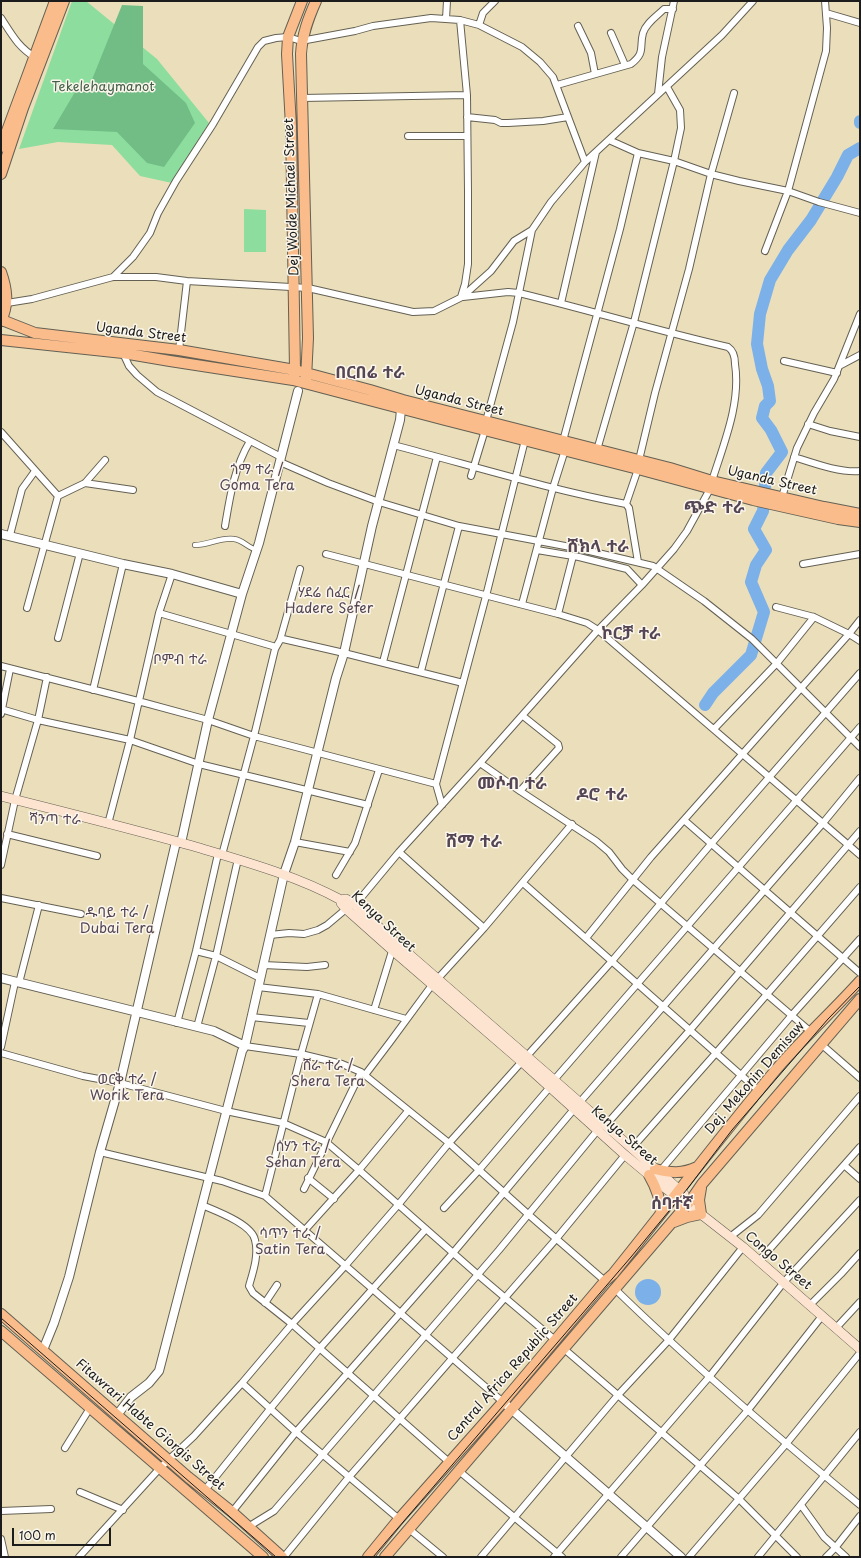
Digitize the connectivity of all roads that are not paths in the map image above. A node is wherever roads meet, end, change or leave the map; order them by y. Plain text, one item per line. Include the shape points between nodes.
1 (55, 1) edge
2 (64, 1) edge
3 (316, 1) edge
4 (448, 1) edge
5 (495, 1) edge
6 (753, 1) edge
7 (825, 1) edge
8 (301, 4) edge
9 (673, 4) edge
10 (311, 11) junction
11 (826, 13) junction
12 (1, 18) edge
13 (446, 19) junction
14 (460, 20) junction
15 (860, 23) edge
16 (478, 25) junction
17 (578, 26) dead end
18 (611, 33) dead end
19 (288, 37) junction
20 (301, 41) junction
21 (39, 59) junction
22 (625, 65) junction
23 (595, 74) junction
24 (557, 85) junction
25 (667, 87) junction
26 (734, 93) dead end
27 (658, 94) junction
28 (467, 95) junction
29 (302, 98) junction
30 (467, 117) junction
31 (568, 117) junction
32 (408, 136) dead end
33 (467, 136) junction
34 (609, 140) junction
35 (1, 147) edge
36 (596, 152) junction
37 (638, 153) junction
38 (3, 159) edge
39 (674, 161) junction
40 (585, 162) junction
41 (1, 174) edge
42 (711, 174) junction
43 (292, 183) junction
44 (305, 185) junction
45 (788, 191) junction
46 (860, 213) edge
47 (532, 230) junction
48 (765, 252) dead end
49 (1, 272) edge
50 (113, 277) junction
51 (187, 281) junction
52 (294, 287) junction
53 (308, 288) junction
54 (519, 293) junction
55 (461, 297) junction
56 (7, 303) junction
57 (561, 303) junction
58 (597, 314) junction
59 (860, 314) edge
60 (1, 321) edge
61 (634, 322) junction
62 (671, 334) junction
63 (1, 340) edge
64 (179, 350) junction
65 (123, 353) junction
66 (860, 356) edge
67 (784, 361) dead end
68 (841, 365) junction
69 (837, 373) junction
70 (294, 375) junction
71 (306, 378) junction
72 (298, 392) junction
73 (402, 404) junction
74 (808, 424) junction
75 (486, 426) junction
76 (1, 432) edge
77 (860, 438) edge
78 (525, 440) junction
79 (250, 441) junction
80 (393, 445) junction
81 (564, 445) junction
82 (596, 450) junction
83 (437, 457) junction
84 (794, 457) junction
85 (105, 460) dead end
86 (281, 460) junction
87 (638, 465) junction
88 (474, 466) junction
89 (35, 471) junction
90 (860, 471) edge
91 (471, 476) dead end
92 (514, 478) junction
93 (85, 483) junction
94 (711, 485) junction
95 (553, 488) junction
96 (133, 490) dead end
97 (58, 496) junction
98 (776, 499) junction
99 (378, 502) junction
100 (626, 504) junction
101 (422, 514) junction
102 (860, 514) edge
103 (860, 522) edge
104 (225, 526) dead end
105 (459, 526) junction
106 (1, 534) edge
107 (10, 535) junction
108 (502, 535) junction
109 (540, 541) junction
110 (45, 545) junction
111 (195, 545) dead end
112 (581, 549) junction
113 (257, 550) junction
114 (537, 550) junction
115 (80, 553) junction
116 (326, 554) dead end
117 (860, 554) edge
118 (576, 557) junction
119 (634, 562) junction
120 (364, 563) junction
121 (123, 564) junction
122 (803, 564) dead end
123 (657, 568) junction
124 (300, 569) dead end
125 (629, 570) junction
126 (172, 574) junction
127 (406, 575) junction
128 (444, 585) junction
129 (642, 585) junction
130 (242, 594) junction
131 (486, 596) junction
132 (522, 604) junction
133 (776, 606) dead end
134 (27, 608) dead end
135 (159, 613) junction
136 (558, 614) junction
137 (814, 617) junction
138 (860, 620) edge
139 (598, 630) junction
140 (849, 634) junction
141 (231, 635) junction
142 (58, 638) dead end
143 (280, 640) junction
144 (860, 641) edge
145 (276, 647) junction
146 (344, 653) junction
147 (383, 662) junction
148 (777, 662) junction
149 (1, 666) edge
150 (10, 669) junction
151 (421, 672) junction
152 (860, 674) edge
153 (47, 677) junction
154 (463, 683) junction
155 (801, 688) junction
156 (93, 690) junction
157 (138, 701) junction
158 (1, 711) edge
159 (826, 712) junction
160 (523, 716) junction
161 (38, 720) junction
162 (208, 720) junction
163 (860, 727) edge
164 (714, 729) junction
165 (254, 736) junction
166 (850, 737) junction
167 (130, 740) junction
168 (860, 747) edge
169 (317, 752) junction
170 (743, 754) junction
171 (480, 763) junction
172 (199, 764) junction
173 (379, 770) junction
174 (243, 774) junction
175 (770, 777) junction
176 (860, 778) edge
177 (436, 784) junction
178 (308, 789) junction
179 (520, 791) junction
180 (1, 796) edge
181 (15, 800) junction
182 (796, 800) junction
183 (368, 805) junction
184 (442, 805) junction
185 (684, 820) junction
186 (823, 823) junction
187 (108, 824) junction
188 (572, 824) junction
189 (860, 831) edge
190 (7, 834) junction
191 (178, 842) junction
192 (295, 842) junction
193 (711, 844) junction
194 (848, 845) junction
195 (350, 852) junction
196 (399, 852) junction
197 (220, 854) junction
198 (860, 855) edge
199 (98, 856) dead end
200 (238, 859) junction
201 (1, 864) edge
202 (739, 868) junction
203 (284, 874) junction
204 (336, 875) dead end
205 (632, 879) junction
206 (523, 883) junction
207 (860, 887) edge
208 (765, 890) junction
209 (1, 898) edge
210 (661, 904) junction
211 (39, 905) junction
212 (351, 907) junction
213 (790, 912) junction
214 (81, 914) dead end
215 (687, 926) junction
216 (484, 928) junction
217 (270, 935) junction
218 (818, 937) junction
219 (586, 938) junction
220 (860, 939) edge
221 (394, 946) junction
222 (714, 949) junction
223 (196, 951) junction
224 (216, 956) junction
225 (843, 958) junction
226 (612, 961) junction
227 (263, 965) junction
228 (325, 965) dead end
229 (740, 971) junction
230 (860, 973) edge
231 (1, 978) edge
232 (260, 978) junction
233 (434, 981) junction
234 (860, 982) edge
235 (17, 983) junction
236 (637, 983) junction
237 (258, 987) junction
238 (318, 994) junction
239 (767, 994) junction
240 (860, 999) edge
241 (664, 1007) junction
242 (374, 1010) junction
243 (138, 1012) junction
244 (792, 1015) junction
245 (251, 1017) junction
246 (406, 1019) junction
247 (177, 1023) junction
248 (309, 1023) junction
249 (197, 1027) junction
250 (690, 1030) junction
251 (811, 1032) junction
252 (821, 1044) junction
253 (245, 1046) junction
254 (1, 1048) edge
255 (1, 1053) edge
256 (716, 1053) junction
257 (301, 1054) junction
258 (524, 1059) junction
259 (363, 1074) junction
260 (741, 1075) junction
261 (860, 1078) edge
262 (120, 1083) junction
263 (552, 1083) junction
264 (759, 1091) junction
265 (860, 1096) edge
266 (577, 1106) junction
267 (226, 1111) junction
268 (408, 1111) junction
269 (284, 1124) junction
270 (606, 1125) junction
271 (597, 1131) junction
272 (326, 1142) junction
273 (449, 1143) junction
274 (860, 1147) edge
275 (632, 1148) junction
276 (100, 1152) junction
277 (625, 1155) junction
278 (844, 1165) junction
279 (698, 1166) junction
280 (359, 1170) junction
281 (479, 1170) junction
282 (655, 1171) junction
283 (308, 1178) junction
284 (210, 1179) junction
285 (860, 1179) edge
286 (702, 1184) junction
287 (304, 1189) dead end
288 (504, 1193) junction
289 (678, 1193) junction
290 (265, 1196) junction
291 (334, 1198) junction
292 (860, 1200) edge
293 (689, 1203) junction
294 (398, 1204) junction
295 (202, 1205) junction
296 (444, 1208) dead end
297 (699, 1212) junction
298 (661, 1214) junction
299 (529, 1215) junction
300 (669, 1225) junction
301 (426, 1229) junction
302 (304, 1231) junction
303 (730, 1237) junction
304 (556, 1239) junction
305 (743, 1247) junction
306 (453, 1253) junction
307 (860, 1253) edge
308 (759, 1261) junction
309 (345, 1266) junction
310 (477, 1274) junction
311 (605, 1281) junction
312 (784, 1282) junction
313 (277, 1285) dead end
314 (372, 1289) junction
315 (615, 1289) junction
316 (504, 1297) junction
317 (860, 1302) edge
318 (265, 1303) junction
319 (810, 1305) junction
320 (1, 1314) edge
321 (400, 1314) junction
322 (822, 1316) junction
323 (292, 1324) junction
324 (836, 1328) junction
325 (1, 1331) edge
326 (425, 1335) junction
327 (555, 1340) junction
328 (668, 1341) junction
329 (320, 1348) junction
330 (563, 1348) junction
331 (860, 1349) edge
332 (43, 1350) junction
333 (860, 1353) edge
334 (453, 1358) junction
335 (347, 1373) junction
336 (710, 1376) junction
337 (242, 1383) junction
338 (618, 1395) junction
339 (373, 1396) junction
340 (503, 1402) junction
341 (90, 1408) junction
342 (270, 1409) junction
343 (512, 1410) junction
344 (748, 1410) junction
345 (117, 1415) junction
346 (400, 1420) junction
347 (296, 1432) junction
348 (662, 1432) junction
349 (860, 1432) edge
350 (786, 1444) junction
351 (65, 1448) dead end
352 (322, 1454) junction
353 (566, 1456) junction
354 (169, 1460) junction
355 (449, 1462) junction
356 (700, 1466) junction
357 (160, 1468) junction
358 (460, 1471) junction
359 (825, 1476) junction
360 (349, 1477) junction
361 (205, 1490) junction
362 (80, 1492) dead end
363 (608, 1493) junction
364 (739, 1499) junction
365 (801, 1505) junction
366 (860, 1505) edge
367 (51, 1510) dead end
368 (123, 1510) junction
369 (1, 1511) edge
370 (232, 1512) junction
371 (860, 1516) edge
372 (516, 1517) junction
373 (399, 1519) junction
374 (248, 1527) junction
375 (646, 1527) junction
376 (409, 1529) junction
377 (775, 1536) junction
378 (1, 1540) edge
379 (835, 1548) junction
380 (558, 1556) edge
381 (5, 1557) edge
382 (79, 1557) edge
383 (263, 1557) edge
384 (283, 1557) edge
385 (368, 1557) edge
386 (386, 1557) edge
387 (442, 1557) edge
388 (481, 1557) edge
389 (621, 1557) edge
390 (681, 1557) edge
391 (689, 1557) edge
392 (758, 1557) edge
393 (797, 1557) edge
394 (826, 1557) edge
395 (846, 1557) edge

1 - 21 main road
2 - 21 main road
3 - 10 main road, Dej Wolde Michael Street
4 - 13 street
5 - 16 street via 483,13
6 - 25 street via 722,35
7 - 11 street
8 - 10 street
8 - 19 main road, Dej Wolde Michael Street
9 - 22 street via 647,25 643,34 642,50 635,61
9 - 27 street via 662,57
10 - 20 main road, Dej Wolde Michael Street
11 - 15 street
11 - 45 street via 826,51
12 - 21 street via 23,50
13 - 14 street
13 - 20 street via 430,18 373,26
14 - 16 street
14 - 28 street
16 - 24 street via 522,47 540,62
17 - 23 street via 591,53
18 - 22 street
19 - 20 street
19 - 43 main road, Dej Wolde Michael Street
19 - 50 street via 268,40 258,47 176,181 150,233
20 - 29 main road, Dej Wolde Michael Street
21 - 35 main road
21 - 38 main road
22 - 23 street
23 - 24 street
24 - 31 street
25 - 27 street
25 - 39 street via 680,110 681,118
26 - 42 street
27 - 34 street
28 - 29 street
28 - 30 street
29 - 44 main road, Dej Wolde Michael Street
30 - 31 street via 508,123
30 - 33 street
31 - 40 street
32 - 33 street
33 - 55 street via 468,264
34 - 36 street
34 - 37 street
36 - 40 street
36 - 57 street
37 - 39 street
37 - 58 street
38 - 41 main road
39 - 42 street
39 - 61 street
40 - 47 street via 551,202
42 - 45 street
42 - 62 street
43 - 44 main road
43 - 52 main road, Dej Wolde Michael Street
44 - 53 main road, Dej Wolde Michael Street
45 - 46 street
45 - 48 street
47 - 54 street
47 - 55 street via 514,241 490,271
49 - 56 main road
50 - 51 street via 156,277
50 - 56 street via 32,299
51 - 52 street
51 - 64 street
52 - 53 street
52 - 70 main road, Dej Wolde Michael Street
53 - 55 street via 413,312 434,311
53 - 71 main road, Dej Wolde Michael Street
54 - 55 street
54 - 57 street
54 - 75 street
56 - 60 main road
57 - 58 street
58 - 61 street
58 - 81 street
59 - 68 street
60 - 64 main road, Uganda Street via 35,333
61 - 62 street
61 - 82 street
62 - 87 street
62 - 94 street via 728,348 734,356 737,387 730,422
63 - 65 main road, Uganda Street
64 - 70 main road, Uganda Street
65 - 70 main road, Uganda Street via 170,362
65 - 79 street via 129,366 157,392
66 - 68 street
67 - 69 street
68 - 69 street
69 - 74 street
70 - 71 main road, Uganda Street
70 - 72 street, Dej Wolde Michael Street
71 - 72 street
71 - 73 main road, Uganda Street
72 - 86 street
73 - 75 main road, Uganda Street
73 - 80 street
74 - 77 street via 830,432
74 - 84 street
75 - 78 main road, Uganda Street
75 - 81 main road, Uganda Street
75 - 88 street
76 - 89 street
78 - 81 main road, Uganda Street
78 - 92 street
79 - 86 street
79 - 104 street via 235,472
80 - 83 street
80 - 99 street
81 - 82 main road, Uganda Street
81 - 87 main road, Uganda Street
81 - 95 street
82 - 87 main road, Uganda Street
83 - 88 street
83 - 101 street
84 - 90 street via 823,466
84 - 98 street
85 - 93 street
86 - 99 street via 328,483
86 - 113 street
87 - 94 main road, Uganda Street
87 - 100 street
88 - 91 street
88 - 92 street
89 - 97 street
89 - 107 street via 22,489
92 - 95 street
92 - 108 street
93 - 96 street
93 - 97 street
94 - 98 main road, Uganda Street
94 - 123 street via 687,531
95 - 100 street
95 - 109 street
97 - 110 street
98 - 102 main road, Uganda Street
98 - 103 main road, Uganda Street via 838,519
99 - 101 street
99 - 120 street
100 - 119 street via 629,508
101 - 105 street
101 - 127 street
105 - 108 street
105 - 128 street
106 - 107 street
107 - 110 street
108 - 109 street
108 - 131 street
109 - 112 street
109 - 114 street
110 - 115 street
110 - 134 street
111 - 113 street via 229,538 240,540
112 - 118 street
112 - 119 street
113 - 130 street
114 - 118 street
114 - 132 street
115 - 121 street
115 - 142 street
116 - 120 street
117 - 122 street
118 - 125 street
118 - 136 street
119 - 123 street
119 - 125 street
120 - 127 street
120 - 146 street
121 - 126 street
121 - 156 street
123 - 129 street
123 - 148 street via 752,639
124 - 143 street
125 - 129 street
126 - 130 street
126 - 135 street
127 - 128 street
127 - 147 street
128 - 131 street
128 - 151 street
129 - 139 street
130 - 141 street
131 - 132 street
131 - 154 street
132 - 136 street
133 - 137 street
135 - 141 street
135 - 157 street
136 - 139 street via 587,623
137 - 140 street
137 - 148 street
138 - 140 street
139 - 160 street
139 - 164 street
140 - 144 street
140 - 155 street
141 - 145 street
141 - 162 street
143 - 145 street
143 - 146 street
145 - 165 street
146 - 147 street
146 - 169 street
147 - 151 street
148 - 155 street
148 - 164 street
149 - 150 street
150 - 153 street
150 - 158 street
151 - 154 street
152 - 159 street
153 - 156 street
153 - 161 street
154 - 177 street
155 - 159 street
155 - 170 street
156 - 157 street
157 - 162 street
157 - 167 street
158 - 161 street
159 - 166 street
159 - 175 street
160 - 171 street
160 - 179 street via 558,744 559,748
161 - 167 street
161 - 181 street
162 - 165 street
162 - 172 street
163 - 166 street
164 - 170 street
165 - 169 street
165 - 174 street
166 - 168 street
166 - 182 street
167 - 172 street
167 - 187 street
169 - 173 street
169 - 178 street
170 - 175 street
170 - 185 street
171 - 179 street
171 - 184 street
172 - 174 street
172 - 191 street
173 - 177 street
173 - 183 street
174 - 178 street
174 - 197 street
175 - 182 street
175 - 193 street
176 - 186 street
177 - 184 street
178 - 183 street
178 - 192 street
179 - 188 street
180 - 181 main road, Kenya Street
181 - 187 main road, Kenya Street
181 - 190 street
182 - 186 street
182 - 202 street
183 - 195 street
184 - 196 street
185 - 193 street
185 - 205 street
186 - 194 street
186 - 208 street
187 - 191 main road, Kenya Street
188 - 205 street via 609,852
188 - 206 street
189 - 194 street
190 - 199 street
190 - 201 street
191 - 197 main road, Kenya Street
191 - 243 street
192 - 195 street
192 - 203 street
193 - 202 street
193 - 210 street
194 - 198 street
194 - 213 street
195 - 204 street
196 - 212 street
196 - 216 street
197 - 200 main road, Kenya Street
197 - 223 street
200 - 203 main road, Kenya Street
200 - 224 street
202 - 208 street
202 - 215 street
203 - 212 main road, Kenya Street via 341,900 346,899
203 - 217 street
205 - 210 street
205 - 219 street
206 - 216 street
206 - 219 street
207 - 218 street
208 - 213 street
208 - 222 street
209 - 211 street
210 - 215 street
210 - 226 street
211 - 214 street
211 - 235 street
212 - 217 street via 318,930 304,934
212 - 221 main road, Kenya Street
213 - 218 street
213 - 229 street
215 - 222 street
215 - 236 street
216 - 233 street
217 - 227 street
218 - 225 street
218 - 239 street
219 - 226 street
220 - 225 street
221 - 233 main road, Kenya Street
221 - 242 street
222 - 229 street
222 - 241 street
223 - 224 street
223 - 247 street
224 - 232 street
224 - 249 street
225 - 230 street
225 - 244 street
226 - 236 street
226 - 258 street
227 - 228 street
227 - 232 street
229 - 239 street
229 - 250 street
231 - 235 street
232 - 237 street
233 - 246 street
233 - 258 main road, Kenya Street
234 - 251 main road, Dej. Mekonin Demisaw
235 - 243 street
235 - 254 street
236 - 241 street
236 - 263 street
237 - 238 street
237 - 245 street
238 - 242 street
238 - 248 street
239 - 244 street
239 - 256 street
240 - 252 main road
241 - 250 street
241 - 266 street
242 - 246 street
243 - 247 street
243 - 262 street
244 - 251 street
244 - 260 street
245 - 248 street
245 - 253 street
246 - 259 street
247 - 249 street
248 - 257 street
249 - 253 street via 214,1031
250 - 256 street
250 - 270 street
251 - 264 main road, Dej. Mekonin Demisaw
252 - 261 street
252 - 286 main road
253 - 257 street
253 - 267 street
255 - 262 street via 83,1076
256 - 260 street
256 - 275 street
257 - 259 street via 342,1064
257 - 269 street
258 - 263 main road, Kenya Street
258 - 273 street
259 - 268 street
259 - 272 street
260 - 264 street
260 - 282 street
262 - 267 street
262 - 276 street
263 - 266 main road, Kenya Street
263 - 281 street
264 - 279 main road, Dej. Mekonin Demisaw
265 - 303 street via 758,1214
266 - 270 main road
266 - 271 main road, Kenya Street
266 - 288 street
267 - 269 street
267 - 284 street
268 - 273 street
268 - 280 street
269 - 272 street
269 - 290 street
270 - 275 main road
271 - 277 main road, Kenya Street
271 - 299 street
272 - 280 street
272 - 283 street
273 - 281 street
273 - 294 street
274 - 278 street
275 - 282 main road
276 - 284 street
276 - 332 street via 69,1277
277 - 282 main road, Kenya Street
277 - 304 street
278 - 285 street
278 - 308 street
279 - 282 main road via 679,1173
279 - 289 main road, Dej. Mekonin Demisaw
280 - 291 street
280 - 294 street
281 - 288 street
281 - 296 street
282 - 289 main road, Congo Street
282 - 298 main road via 654,1184 660,1200
283 - 287 street
283 - 291 street
284 - 290 street
284 - 295 street
286 - 293 main road
286 - 297 main road
288 - 299 street
288 - 306 street
289 - 293 main road, Congo Street
289 - 298 main road, Central Africa Republic Street
290 - 302 street
291 - 302 street
292 - 312 street
293 - 297 main road, Congo Street
293 - 300 main road, Central Africa Republic Street
294 - 301 street
294 - 309 street
295 - 318 street via 235,1220 253,1235 256,1249 249,1286
295 - 345 street via 159,1371 131,1397
297 - 300 main road
297 - 303 main road, Congo Street
298 - 311 main road, Central Africa Republic Street
299 - 304 street
299 - 310 street
300 - 315 main road, Central Africa Republic Street
301 - 306 street
301 - 314 street
302 - 309 street
303 - 305 main road, Congo Street
304 - 311 street
304 - 316 street
305 - 308 main road, Congo Street
305 - 328 street
306 - 310 street
306 - 321 street
307 - 319 street
308 - 312 main road, Congo Street
309 - 314 street
309 - 323 street
310 - 316 street
310 - 326 street
311 - 327 main road, Central Africa Republic Street
312 - 319 main road, Congo Street
312 - 336 street
313 - 318 street
314 - 321 street
314 - 329 street
315 - 328 street
315 - 330 main road, Central Africa Republic Street
316 - 327 street
316 - 334 street
317 - 324 street
318 - 323 street
319 - 322 main road, Congo Street
320 - 332 main road, Fitawrari Habte Giorgis Street
321 - 326 street
321 - 335 street
322 - 324 main road, Congo Street
322 - 344 street
323 - 329 street
323 - 337 street
324 - 331 main road, Congo Street
325 - 341 main road
326 - 334 street
326 - 339 street
327 - 340 main road, Central Africa Republic Street
328 - 336 street
328 - 338 street
329 - 335 street
329 - 342 street
330 - 338 street
330 - 343 main road, Central Africa Republic Street
332 - 345 main road, Fitawrari Habte Giorgis Street
333 - 350 street
334 - 340 street
334 - 346 street
335 - 339 street
335 - 347 street
336 - 344 street
336 - 348 street
337 - 342 street
337 - 354 street
338 - 348 street
338 - 353 street
339 - 346 street
339 - 352 street
340 - 343 street
340 - 355 main road, Central Africa Republic Street
341 - 351 street
341 - 357 main road
342 - 347 street
342 - 361 street
343 - 353 street
343 - 358 main road, Central Africa Republic Street
344 - 350 street
344 - 356 street
345 - 354 main road, Fitawrari Habte Giorgis Street
346 - 355 street
346 - 360 street
347 - 352 street
347 - 370 street
348 - 356 street
348 - 363 street
349 - 359 street
350 - 359 street
350 - 364 street
352 - 360 street
352 - 374 street via 274,1511
353 - 363 street
353 - 372 street
354 - 357 street
354 - 361 main road, Fitawrari Habte Giorgis Street
355 - 373 main road, Central Africa Republic Street
356 - 364 street
356 - 375 street
357 - 368 street
357 - 383 main road
358 - 372 street
358 - 376 main road, Central Africa Republic Street
359 - 365 street
359 - 366 street
360 - 373 street
360 - 384 street
361 - 370 main road, Fitawrari Habte Giorgis Street
362 - 368 street
363 - 375 street
363 - 380 street
364 - 377 street
364 - 391 street
365 - 377 street
365 - 379 street
367 - 369 street
368 - 382 street
370 - 374 main road, Fitawrari Habte Giorgis Street
371 - 379 street
372 - 380 street
372 - 388 street
373 - 385 main road, Central Africa Republic Street
374 - 384 main road, Fitawrari Habte Giorgis Street
375 - 389 street
375 - 390 street
376 - 386 main road, Central Africa Republic Street
376 - 387 street
377 - 392 street
377 - 393 street
378 - 381 street
379 - 394 street
379 - 395 street

